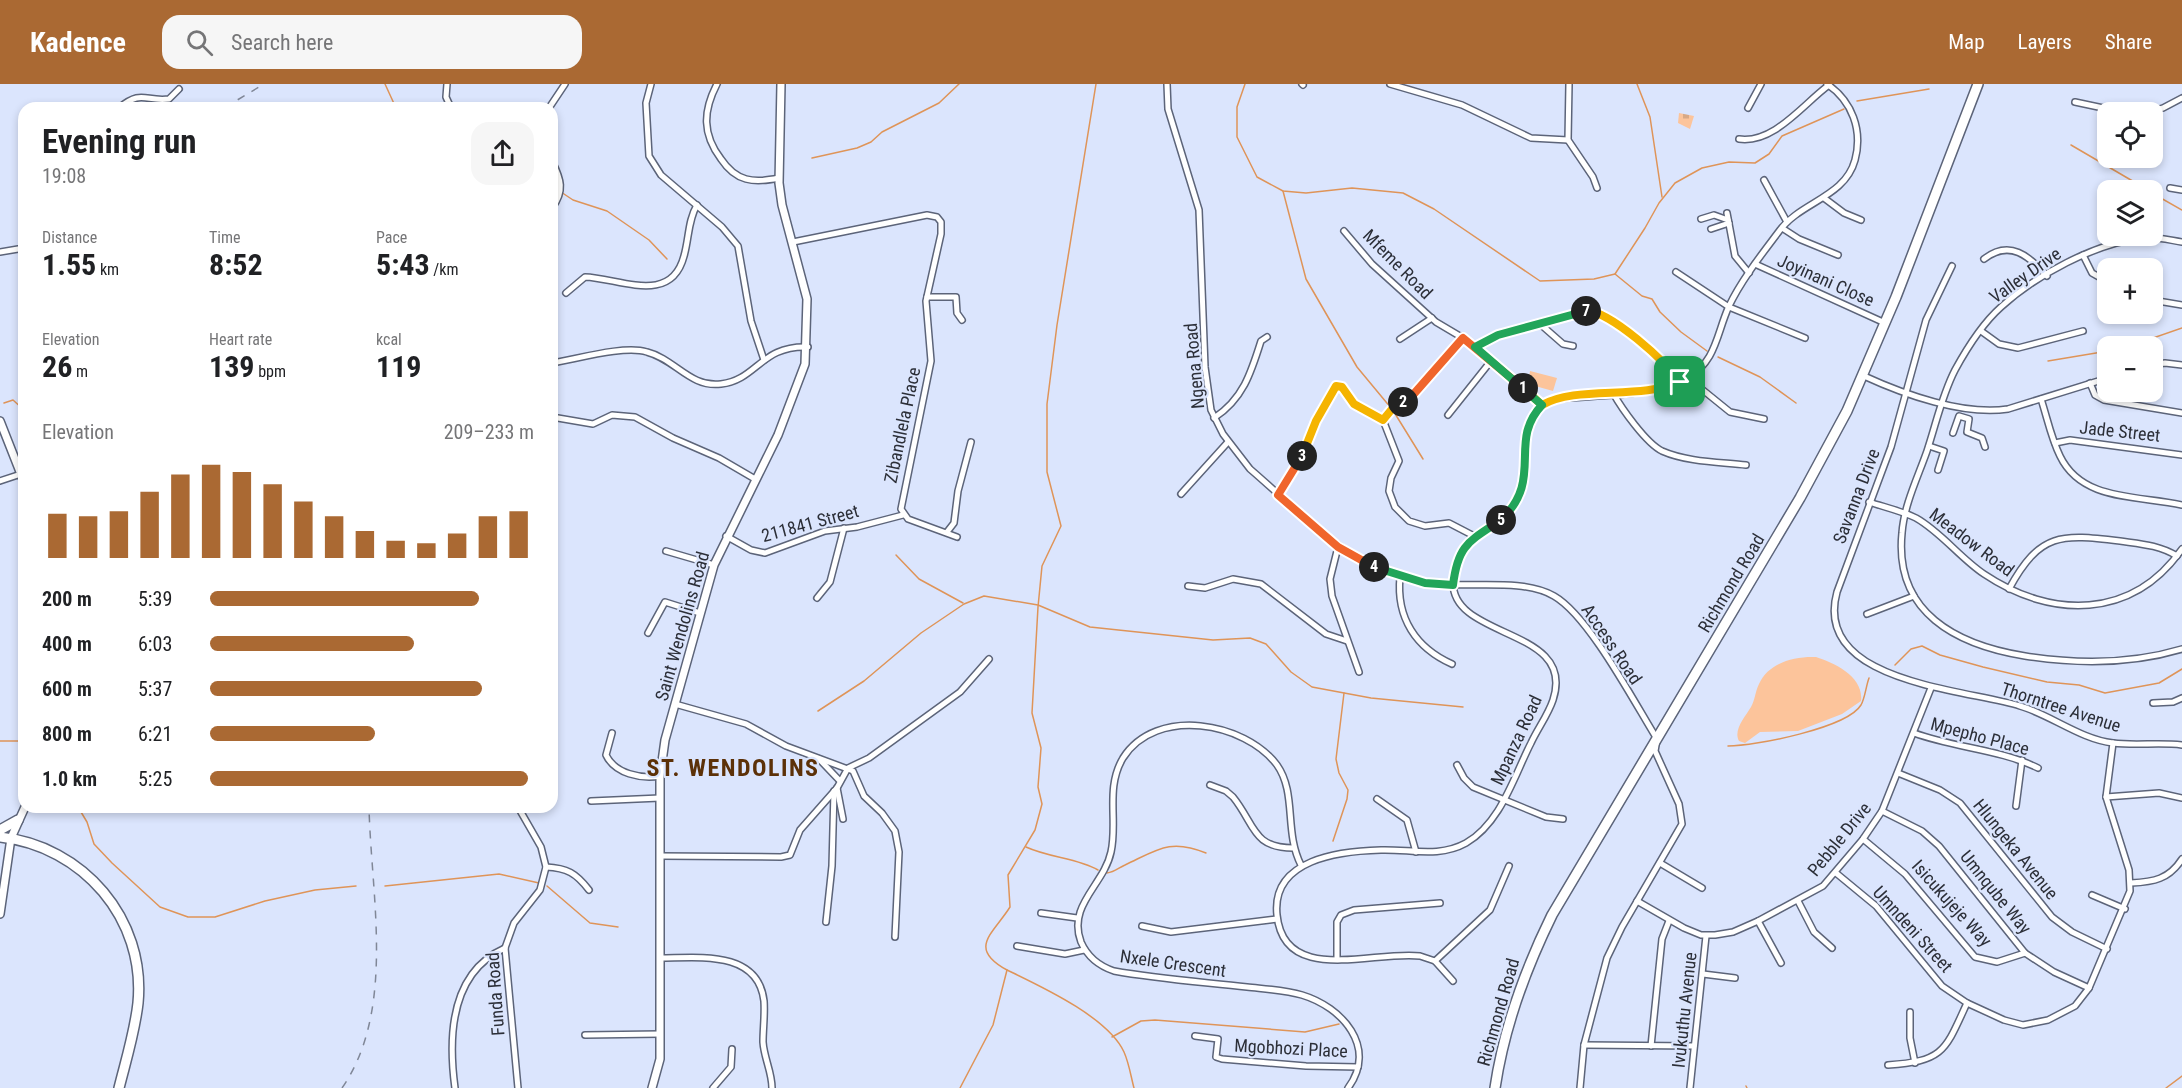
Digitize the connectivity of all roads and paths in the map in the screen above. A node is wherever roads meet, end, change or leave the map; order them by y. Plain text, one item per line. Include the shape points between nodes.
1 (447, 84) edge
2 (565, 84) edge
3 (651, 84) edge
4 (717, 84) edge
5 (781, 84) edge
6 (1167, 84) edge
7 (1390, 84) edge
8 (1569, 84) edge
9 (1761, 84) edge
10 (1978, 84) edge
11 (1828, 85) edge
12 (179, 89) dead end
13 (2182, 98) edge
14 (127, 102) edge
15 (448, 102) edge
16 (553, 102) edge
17 (2075, 102) dead end
18 (2097, 107) edge
19 (1748, 108) dead end
20 (2163, 108) edge
21 (1739, 138) dead end
22 (1568, 140) junction
23 (558, 177) edge
24 (779, 178) junction
25 (1764, 180) dead end
26 (1597, 188) dead end
27 (2170, 188) dead end
28 (2182, 190) edge
29 (1824, 198) junction
30 (558, 200) edge
31 (697, 206) junction
32 (1728, 218) junction
33 (1701, 219) dead end
34 (1862, 220) dead end
35 (1786, 222) junction
36 (1782, 228) junction
37 (1711, 229) dead end
38 (1344, 231) dead end
39 (793, 242) junction
40 (2182, 242) edge
41 (18, 249) edge
42 (0, 252) edge
43 (1838, 255) dead end
44 (2083, 255) junction
45 (1984, 258) dead end
46 (1755, 264) junction
47 (1952, 266) dead end
48 (1677, 272) dead end
49 (1749, 273) junction
50 (2047, 276) junction
51 (2097, 276) edge
52 (566, 293) dead end
53 (927, 297) junction
54 (2163, 302) edge
55 (2182, 305) edge
56 (1729, 307) junction
57 (1432, 318) junction
58 (962, 320) dead end
59 (1539, 323) junction
60 (1886, 323) junction
61 (1981, 331) junction
62 (2083, 331) dead end
63 (1267, 337) dead end
64 (1463, 338) junction
65 (1805, 338) dead end
66 (1400, 339) dead end
67 (1573, 346) dead end
68 (807, 347) junction
69 (1475, 347) junction
70 (764, 360) junction
71 (558, 362) edge
72 (1491, 362) junction
73 (2163, 363) edge
74 (2182, 365) edge
75 (1864, 376) junction
76 (1688, 378) junction
77 (1680, 382) junction
78 (2097, 382) edge
79 (2090, 384) junction
80 (1613, 393) junction
81 (1905, 394) junction
82 (2041, 399) junction
83 (1942, 403) junction
84 (1542, 405) junction
85 (2182, 413) edge
86 (1448, 415) dead end
87 (558, 418) edge
88 (1214, 418) junction
89 (1764, 419) dead end
90 (1383, 420) junction
91 (0, 421) edge
92 (1953, 433) dead end
93 (970, 442) dead end
94 (1228, 442) junction
95 (2055, 443) junction
96 (1929, 446) junction
97 (1985, 447) dead end
98 (2182, 455) edge
99 (18, 465) edge
100 (1746, 465) dead end
101 (1938, 470) dead end
102 (18, 478) edge
103 (755, 479) junction
104 (0, 481) edge
105 (1181, 494) dead end
106 (1278, 495) junction
107 (1869, 502) junction
108 (2182, 505) edge
109 (1905, 514) junction
110 (903, 515) junction
111 (844, 528) junction
112 (947, 532) junction
113 (726, 536) junction
114 (957, 537) dead end
115 (1476, 537) junction
116 (1338, 547) junction
117 (2182, 549) edge
118 (666, 551) dead end
119 (2177, 556) junction
120 (714, 565) junction
121 (1400, 577) junction
122 (1188, 585) dead end
123 (1453, 585) junction
124 (2009, 589) junction
125 (1914, 596) junction
126 (817, 598) dead end
127 (700, 612) junction
128 (1867, 614) dead end
129 (648, 633) dead end
130 (1347, 640) junction
131 (2182, 649) edge
132 (989, 659) dead end
133 (1452, 664) dead end
134 (1359, 672) dead end
135 (1931, 688) junction
136 (2182, 698) edge
137 (2153, 703) dead end
138 (675, 704) junction
139 (1914, 733) junction
140 (612, 734) dead end
141 (1657, 740) junction
142 (2113, 743) junction
143 (2182, 745) edge
144 (819, 759) junction
145 (2022, 760) junction
146 (1457, 765) dead end
147 (848, 768) junction
148 (2038, 768) dead end
149 (1898, 773) junction
150 (660, 777) junction
151 (840, 781) junction
152 (1210, 785) dead end
153 (835, 789) junction
154 (2106, 797) junction
155 (660, 798) junction
156 (1377, 798) dead end
157 (2182, 798) edge
158 (1504, 800) junction
159 (591, 801) dead end
160 (2016, 806) dead end
161 (1882, 812) junction
162 (22, 813) edge
163 (521, 813) edge
164 (843, 819) dead end
165 (1563, 819) dead end
166 (18, 820) junction
167 (0, 830) edge
168 (0, 837) edge
169 (11, 838) junction
170 (1863, 839) junction
171 (1293, 848) junction
172 (1416, 852) junction
173 (660, 856) junction
174 (2182, 859) edge
175 (1660, 863) junction
176 (1301, 865) junction
177 (1509, 866) dead end
178 (546, 867) junction
179 (1836, 873) junction
180 (2131, 883) junction
181 (1702, 888) dead end
182 (589, 890) dead end
183 (2092, 896) dead end
184 (1637, 901) junction
185 (1798, 901) junction
186 (1440, 903) dead end
187 (2125, 909) junction
188 (1041, 913) dead end
189 (0, 914) edge
190 (1077, 918) junction
191 (1277, 919) junction
192 (1669, 921) junction
193 (1758, 921) junction
194 (826, 922) dead end
195 (1142, 926) dead end
196 (1706, 936) junction
197 (895, 938) dead end
198 (1017, 946) dead end
199 (505, 948) junction
200 (1832, 948) dead end
201 (2107, 949) junction
202 (1084, 950) junction
203 (2025, 953) junction
204 (660, 958) junction
205 (1337, 959) junction
206 (1435, 961) junction
207 (1781, 963) dead end
208 (1703, 974) junction
209 (1735, 978) dead end
210 (1453, 981) dead end
211 (2089, 987) junction
212 (1967, 1003) junction
213 (1910, 1012) dead end
214 (660, 1034) junction
215 (585, 1035) dead end
216 (1195, 1036) dead end
217 (1584, 1045) junction
218 (1651, 1046) junction
219 (1694, 1046) junction
220 (732, 1049) dead end
221 (1915, 1063) junction
222 (1888, 1065) dead end
223 (1358, 1067) junction
224 (119, 1088) edge
225 (455, 1088) edge
226 (518, 1088) edge
227 (652, 1088) edge
228 (713, 1088) edge
229 (772, 1088) edge
230 (1348, 1088) edge
231 (1495, 1088) edge
232 (1580, 1088) edge
233 (1690, 1088) edge

1 - 15 street
2 - 16 street
3 - 31 street via 645,111 650,156 661,175
4 - 24 street via 705,118 713,148 742,178
5 - 24 street, Saint Wendolins Road
6 - 88 street, Ngena Road via 1168,109 1199,210 1206,375
7 - 22 street via 1462,105 1531,138
8 - 22 street
9 - 19 street
10 - 60 highway, Richmond Road
11 - 21 street via 1773,132 1755,140
11 - 29 street via 1842,95 1853,114 1858,145 1850,171
12 - 14 street via 170,99 141,95
13 - 20 street
17 - 18 street
22 - 26 street
23 - 30 street
24 - 39 street, Saint Wendolins Road
25 - 35 street
27 - 28 street
29 - 34 street
29 - 35 street
31 - 52 street via 683,260 664,281 637,286 585,277
31 - 70 street via 738,246 751,321
32 - 33 street via 1714,215
32 - 37 street
32 - 49 street via 1737,260
35 - 36 street
36 - 43 street
36 - 46 street
38 - 57 street, Mfeme Road via 1372,264
39 - 53 street, Zibandlela Place via 927,215 937,218 941,234
39 - 68 street, Saint Wendolins Road via 807,299
40 - 44 street, Valley Drive via 2142,238
41 - 42 street
44 - 50 street, Valley Drive
44 - 51 street
45 - 50 street via 1995,252 2019,252 2030,257
46 - 49 street
46 - 60 street, Joyinani Close
47 - 81 street, Savanna Drive via 1926,320
48 - 56 street
49 - 56 street
50 - 61 street, Valley Drive via 1999,308
53 - 58 street via 956,297 957,313
53 - 110 street, Zibandlela Place via 931,361 902,495
54 - 55 street
56 - 65 street
56 - 76 street via 1710,356
57 - 64 street, Mfeme Road
57 - 66 street, Mfeme Road
59 - 67 street via 1563,344
59 - 69 street via 1490,338
59 - 77 street via 1584,311 1599,313 1672,370
60 - 75 highway, Richmond Road
61 - 62 street via 2012,348
61 - 83 street, Valley Drive via 1954,372
63 - 88 street via 1261,342 1238,399
64 - 69 street, Mfeme Road
64 - 90 street via 1412,396
68 - 70 street via 780,350
68 - 103 street, Saint Wendolins Road via 794,397
69 - 72 street, Mfeme Road
70 - 71 street via 734,381 711,385 689,378 660,357 640,350
72 - 84 street, Mfeme Road
72 - 86 street
73 - 74 street
75 - 81 street
75 - 141 highway, Richmond Road via 1800,498
76 - 77 street
76 - 89 street via 1730,412
77 - 80 street via 1651,391
78 - 79 street
79 - 82 street
79 - 85 street via 2095,395 2103,400
80 - 84 street via 1556,399
80 - 100 street via 1660,450 1701,461
81 - 83 street
81 - 107 street, Savanna Drive via 1891,447
82 - 83 street via 2000,410
82 - 95 street
83 - 96 street, Valley Drive
84 - 115 street via 1527,427 1521,493 1502,519
87 - 103 street via 591,424 612,414 635,417
88 - 94 street, Ngena Road
90 - 106 street via 1354,404 1340,386 1335,388 1303,447 1301,459
90 - 115 street via 1399,458 1389,491 1395,507 1405,519 1425,526 1449,523
91 - 99 street
92 - 97 street via 1959,416 1969,419 1967,432 1982,438
93 - 112 street via 954,523
94 - 105 street
94 - 106 street, Ngena Road
95 - 98 street, Jade Street via 2070,440
95 - 108 street via 2068,470 2095,489
96 - 101 street via 1944,451
96 - 109 street, Valley Drive
102 - 104 street
103 - 113 street, Saint Wendolins Road
106 - 116 street, Ngena Road
107 - 109 street, Meadow Road
107 - 135 street, Savanna Drive via 1834,603 1838,632 1862,657 1910,682
109 - 124 street, Meadow Road via 1918,519 1974,566
109 - 125 street, Valley Drive via 1902,561
110 - 111 street, 211841 Street
110 - 112 street
111 - 113 street, 211841 Street via 765,553
111 - 126 street via 830,582
112 - 114 street
113 - 120 street, Saint Wendolins Road
115 - 123 street via 1458,557
116 - 121 street, Ngena Road
116 - 130 street via 1330,586
117 - 119 street, Meadow Road
118 - 120 street
119 - 124 street, Meadow Road via 2154,580 2104,604 2077,607
119 - 124 street via 2158,546 2062,537 2030,558
120 - 127 street, Saint Wendolins Road
121 - 123 street, Ngena Road
121 - 133 street via 1400,602 1409,630 1425,648
122 - 130 street via 1205,588 1233,579 1261,584 1326,634
123 - 141 street, Access Road via 1531,588 1567,605 1587,628
123 - 158 street, Mpanza Road via 1468,613 1537,649 1555,680 1548,711
125 - 128 street
125 - 131 street via 1927,614 1959,638 2018,655 2105,661
127 - 129 street via 665,602
127 - 138 street, Saint Wendolins Road
130 - 134 street
132 - 147 street via 960,692 869,758
135 - 139 street, Pebble Drive
135 - 142 street, Thorntree Avenue via 2019,705
136 - 137 street
138 - 144 street via 737,721
138 - 150 street, Saint Wendolins Road
139 - 145 street, Mpepho Place
139 - 149 street, Pebble Drive
140 - 150 street via 606,752 611,764 638,776
141 - 175 street via 1655,751 1682,817 1682,824
141 - 231 highway, Richmond Road via 1533,952 1509,1022
142 - 143 street, Thorntree Avenue
142 - 154 street, Umndeni Street
144 - 147 street
144 - 151 street
145 - 148 street, Mpepho Place
145 - 160 street
146 - 158 street via 1473,787
147 - 151 street
147 - 197 street via 855,774 864,796 895,831
149 - 161 street, Pebble Drive
149 - 201 street, Hlungeka Avenue via 1953,797 2052,917
150 - 155 street, Saint Wendolins Road
151 - 153 street
152 - 171 street via 1233,797 1263,842
153 - 164 street
153 - 173 street via 800,830 787,856
153 - 194 street
154 - 157 street via 2159,793
154 - 180 street, Umndeni Street
155 - 159 street
155 - 173 street, Saint Wendolins Road
156 - 172 street via 1407,820
158 - 165 street via 1546,817
158 - 172 street, Mpanza Road via 1467,843 1443,851
161 - 170 street, Pebble Drive
161 - 203 street, Umnqube Way via 1922,831 1939,846
162 - 166 street
163 - 178 street via 541,847
166 - 167 highway
166 - 169 street
168 - 169 highway
169 - 189 street
169 - 224 highway via 59,855 81,868 109,897 122,920 135,956 138,1002
170 - 179 street, Pebble Drive
170 - 203 street, Isicukujeje Way via 1905,874 1975,957 1997,962
171 - 176 street
171 - 190 street via 1287,784 1266,752 1228,734 1194,724 1163,728 1142,738 1123,758 1113,788 1109,860
172 - 176 street, Mpanza Road via 1366,851
173 - 204 street, Saint Wendolins Road
174 - 180 street via 2161,879
175 - 181 street
175 - 184 street
176 - 191 street via 1281,888
177 - 206 street via 1490,910
178 - 182 street via 575,873
178 - 199 street, Funda Road via 540,890 514,923
179 - 185 street, Pebble Drive
179 - 212 street, Umndeni Street via 1876,906 1942,986
180 - 187 street, Umndeni Street
183 - 187 street
184 - 192 street
184 - 217 street via 1607,958
185 - 193 street, Pebble Drive
185 - 200 street via 1814,932
186 - 205 street via 1348,911 1339,917 1336,926
187 - 201 street, Umndeni Street
188 - 190 street
190 - 202 street
191 - 195 street via 1171,932
191 - 205 street via 1286,941 1301,955
192 - 196 street
192 - 218 street via 1662,939
193 - 196 street, Pebble Drive via 1733,932
193 - 207 street
196 - 208 street, Ivukuthu Avenue
198 - 202 street via 1065,954
199 - 225 street via 475,968 455,1012 451,1041
199 - 226 street, Funda Road
201 - 211 street, Umndeni Street
202 - 223 street, Nxele Crescent via 1098,964 1114,971 1312,998 1339,1014 1352,1028 1358,1042
203 - 211 street, Umnqube Way via 2054,972
204 - 214 street, Saint Wendolins Road
204 - 229 street via 723,958 751,974 764,999 766,1059
205 - 206 street via 1411,955
206 - 210 street
208 - 209 street
208 - 219 street, Ivukuthu Avenue
211 - 212 street, Umndeni Street via 2075,1006 2034,1024 2013,1023
212 - 221 street via 1946,1045 1932,1058
213 - 221 street
214 - 215 street
214 - 227 street, Saint Wendolins Road via 660,1059
216 - 223 street, Mgobhozi Place via 1218,1039 1216,1057 1222,1059
217 - 218 street
217 - 232 street
218 - 219 street
219 - 233 street, Ivukuthu Avenue
220 - 228 street via 731,1067
221 - 222 street
223 - 230 street, Nxele Crescent

